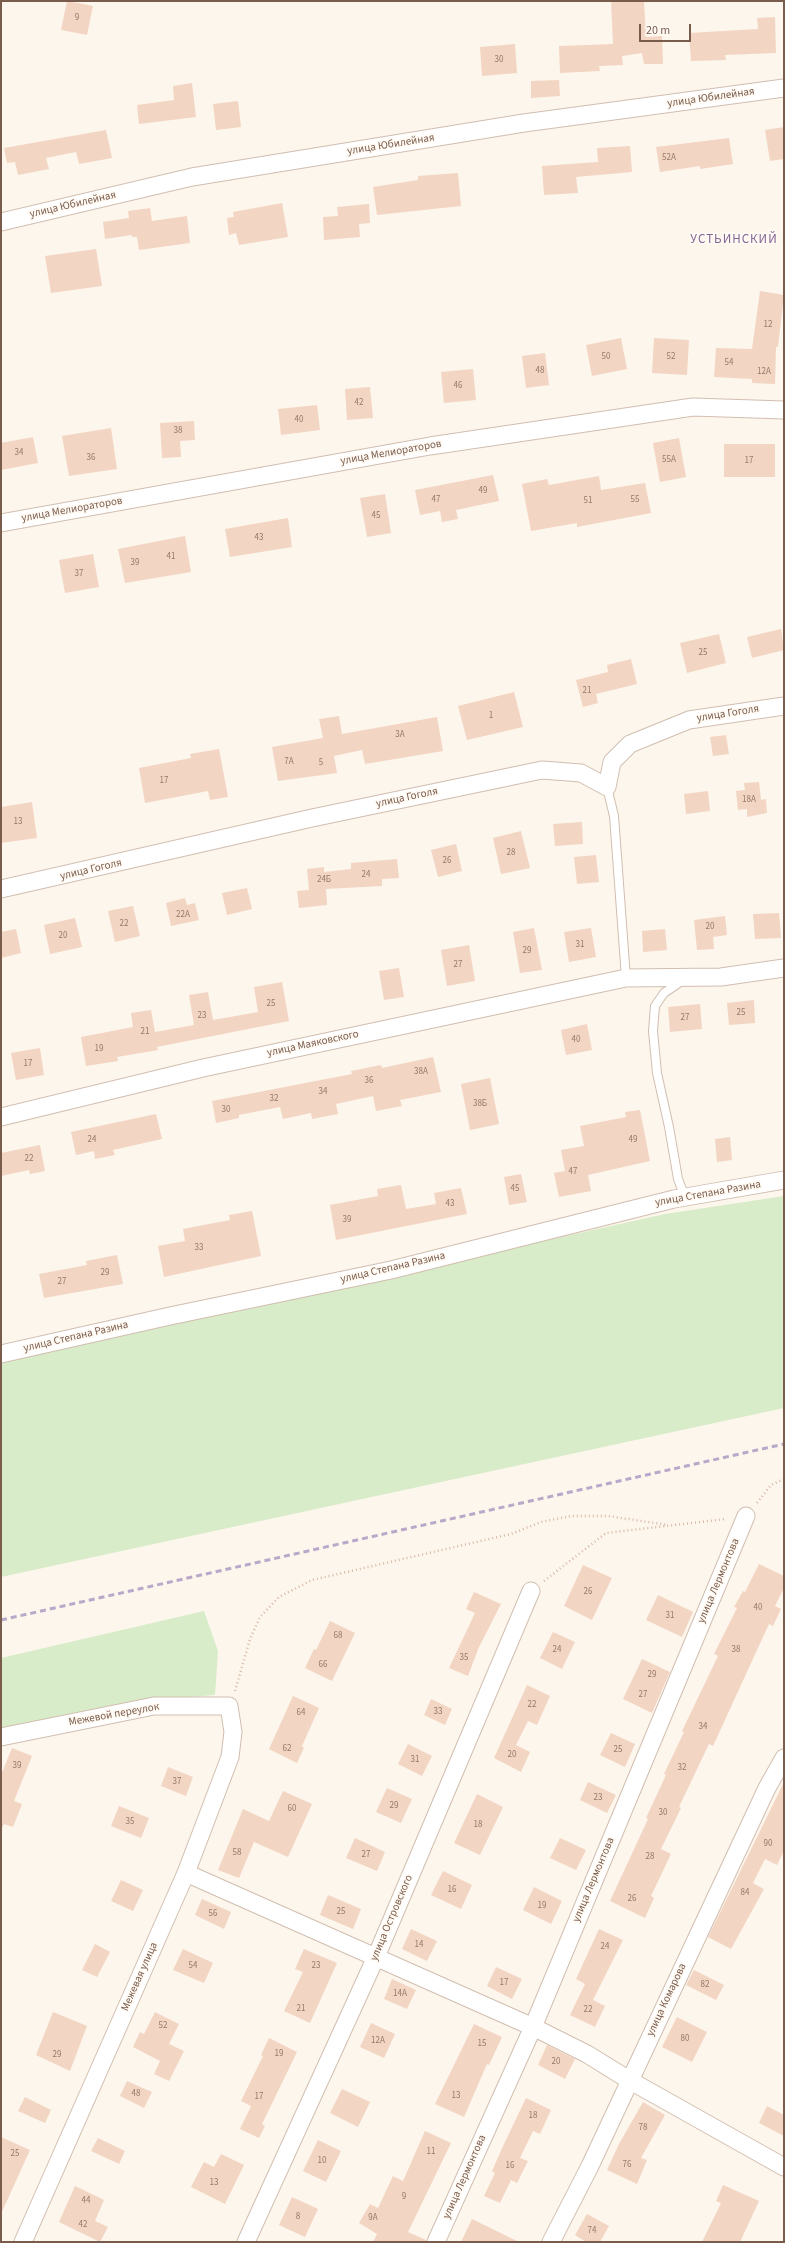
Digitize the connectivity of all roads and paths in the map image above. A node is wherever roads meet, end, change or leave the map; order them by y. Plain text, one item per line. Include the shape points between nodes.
1 (784, 88) edge
2 (1, 222) edge
3 (784, 410) edge
4 (1, 523) edge
5 (784, 706) edge
6 (607, 787) junction
7 (1, 890) edge
8 (784, 968) edge
9 (688, 977) junction
10 (626, 978) junction
11 (1, 1117) edge
12 (784, 1180) edge
13 (685, 1197) junction
14 (1, 1354) edge
15 (784, 1479) edge
16 (746, 1516) junction
17 (668, 1525) junction
18 (531, 1591) joint
19 (229, 1706) junction
20 (1, 1737) edge
21 (784, 1758) edge
22 (186, 1872) junction
23 (376, 1957) junction
24 (532, 2027) junction
25 (629, 2080) junction
26 (784, 2167) edge
27 (23, 2242) edge
28 (246, 2242) edge
29 (436, 2242) edge
30 (550, 2242) edge

1 - 2 street, улица Юбилейная via 524,123 192,177
3 - 4 street, улица Мелиораторов via 693,407 669,410 430,446
5 - 6 street, улица Гоголя via 689,720 630,744 612,762
6 - 7 street, улица Гоголя via 581,773 542,770 312,818
6 - 10 lane via 614,816
8 - 9 street, улица Маяковского via 721,977
9 - 10 street, улица Маяковского
9 - 13 lane via 664,993 655,1006 653,1031 656,1073 678,1178
10 - 11 street, улица Маяковского via 218,1064
12 - 13 street, улица Степана Разина
13 - 14 street, улица Степана Разина via 391,1270
15 - 16 path via 772,1485
16 - 17 path
16 - 24 street, улица Лермонтова
17 - 18 path via 606,1533
17 - 19 path via 608,1516 570,1516 541,1522 511,1534 312,1580 279,1597 260,1617 250,1639
18 - 23 street, улица Островского
19 - 20 street, Межевой переулок via 154,1706
19 - 22 street, Межевая улица via 233,1732 230,1757
21 - 25 street, улица Комарова via 767,1788
22 - 23 street
22 - 27 street, Межевая улица
23 - 24 street
23 - 28 street, улица Островского
24 - 25 street via 586,2054
24 - 29 street, улица Лермонтова
25 - 26 street
25 - 30 street, улица Комарова via 590,2166

